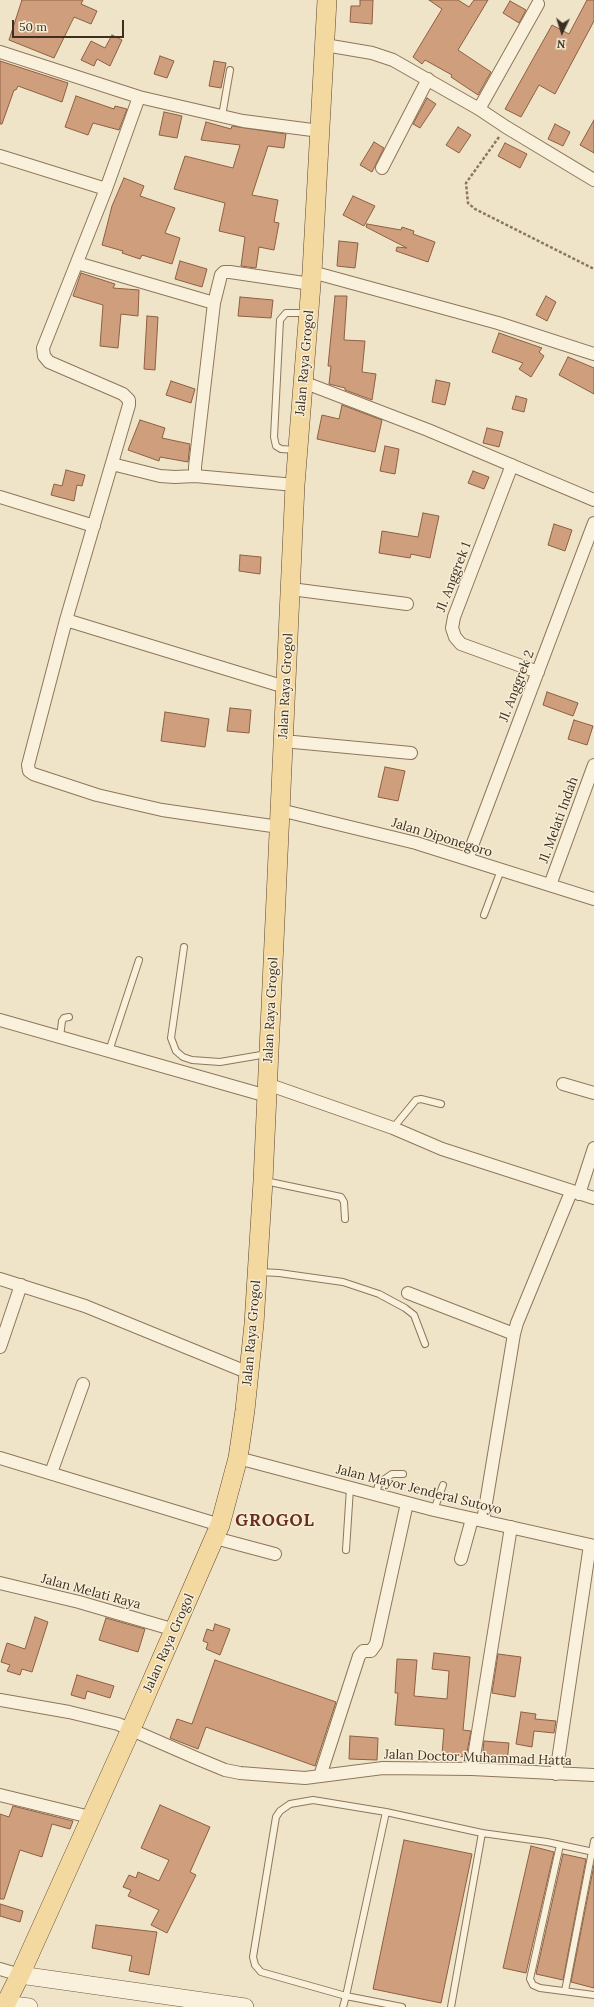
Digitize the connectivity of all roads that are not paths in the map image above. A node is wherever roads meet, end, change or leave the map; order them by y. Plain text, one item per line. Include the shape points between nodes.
1 (328, 0) edge
2 (538, 4) dead end
3 (325, 45) junction
4 (0, 52) edge
5 (230, 70) dead end
6 (428, 79) junction
7 (139, 97) junction
8 (479, 109) junction
9 (222, 116) junction
10 (320, 131) junction
11 (0, 156) edge
12 (382, 168) dead end
13 (594, 180) edge
14 (106, 189) junction
15 (77, 263) junction
16 (312, 278) junction
17 (214, 303) junction
18 (309, 313) junction
19 (594, 354) edge
20 (303, 382) junction
21 (298, 451) junction
22 (112, 464) junction
23 (512, 465) junction
24 (195, 476) junction
25 (295, 485) junction
26 (0, 497) edge
27 (594, 500) edge
28 (594, 523) edge
29 (94, 526) junction
30 (291, 589) junction
31 (407, 604) dead end
32 (66, 620) junction
33 (538, 672) junction
34 (285, 687) junction
35 (283, 741) junction
36 (411, 753) dead end
37 (594, 765) edge
38 (279, 818) junction
39 (466, 859) junction
40 (501, 870) junction
41 (550, 885) junction
42 (594, 899) edge
43 (484, 915) dead end
44 (184, 947) dead end
45 (139, 960) dead end
46 (69, 1017) dead end
47 (0, 1020) edge
48 (60, 1037) junction
49 (109, 1051) junction
50 (269, 1054) junction
51 (563, 1084) dead end
52 (267, 1090) junction
53 (594, 1094) edge
54 (440, 1104) dead end
55 (393, 1128) junction
56 (594, 1148) edge
57 (263, 1181) junction
58 (575, 1193) junction
59 (594, 1198) edge
60 (345, 1219) dead end
61 (257, 1272) junction
62 (0, 1279) edge
63 (21, 1285) junction
64 (408, 1293) dead end
65 (514, 1334) junction
66 (425, 1344) dead end
67 (0, 1347) edge
68 (249, 1373) junction
69 (83, 1384) dead end
70 (0, 1458) edge
71 (238, 1458) junction
72 (51, 1473) junction
73 (403, 1474) dead end
74 (443, 1485) dead end
75 (350, 1488) junction
76 (376, 1494) junction
77 (407, 1503) junction
78 (434, 1510) junction
79 (478, 1520) junction
80 (510, 1527) junction
81 (217, 1531) junction
82 (592, 1546) edge
83 (346, 1550) dead end
84 (275, 1554) dead end
85 (461, 1559) dead end
86 (0, 1583) edge
87 (175, 1630) junction
88 (0, 1700) edge
89 (131, 1729) junction
90 (472, 1769) junction
91 (556, 1774) junction
92 (594, 1775) edge
93 (320, 1776) junction
94 (0, 1795) edge
95 (386, 1812) junction
96 (90, 1817) junction
97 (482, 1833) junction
98 (594, 1841) edge
99 (560, 1845) junction
100 (594, 1852) edge
101 (0, 1969) edge
102 (20, 1975) junction
103 (565, 1992) junction
104 (346, 1996) junction
105 (594, 1996) edge
106 (5, 2006) edge
107 (29, 2007) edge
108 (245, 2007) edge
109 (343, 2007) edge
110 (402, 2007) edge
111 (451, 2007) edge

1 - 3 main road, Jalan Raya Grogol
2 - 8 street
3 - 6 street via 372,53 393,60
3 - 10 main road, Jalan Raya Grogol
4 - 7 street
5 - 9 lane
6 - 8 street
6 - 12 street
7 - 9 street
7 - 14 street
8 - 13 street
9 - 10 street
10 - 16 main road, Jalan Raya Grogol
11 - 14 street
14 - 15 street
15 - 17 street
15 - 22 street via 43,348 44,356 49,362 123,394 129,400
16 - 17 street via 224,272 219,280
16 - 18 main road, Jalan Raya Grogol
16 - 19 street via 498,323
17 - 24 street
18 - 20 main road, Jalan Raya Grogol
18 - 21 lane via 286,313 280,320 274,437 276,446 281,449
20 - 21 main road, Jalan Raya Grogol
20 - 23 street
21 - 25 main road, Jalan Raya Grogol
22 - 24 street via 160,476
22 - 29 street
23 - 27 street
23 - 33 street, Jl. Anggrek 1 via 452,628 461,644
24 - 25 street
25 - 30 main road, Jalan Raya Grogol
26 - 29 street
28 - 33 street, Jl. Anggrek 2
29 - 32 street
30 - 31 street
30 - 34 main road, Jalan Raya Grogol
32 - 34 street
32 - 38 street, Jalan Diponegoro via 29,758 29,771 97,795 162,810
33 - 39 street, Jl. Anggrek 2
34 - 35 main road, Jalan Raya Grogol
35 - 36 street
35 - 38 main road, Jalan Raya Grogol
37 - 41 street, Jl. Melati Indah
38 - 39 street, Jalan Diponegoro via 385,834
38 - 50 main road, Jalan Raya Grogol
39 - 40 street, Jalan Diponegoro
40 - 41 street, Jalan Diponegoro
40 - 43 lane
41 - 42 street, Jalan Diponegoro
44 - 50 lane via 170,1038 176,1051 192,1060 220,1062
45 - 49 lane
46 - 48 lane via 63,1019
47 - 48 street
48 - 49 street
49 - 52 street
50 - 52 main road, Jalan Raya Grogol
51 - 53 street
52 - 55 street
52 - 57 main road, Jalan Raya Grogol
54 - 55 lane via 416,1100
55 - 58 street via 442,1149
56 - 58 street
57 - 60 lane via 341,1197 344,1202
57 - 61 main road, Jalan Raya Grogol
58 - 59 street
58 - 65 street via 517,1322
61 - 66 lane via 343,1282 379,1294 414,1315
61 - 68 main road, Jalan Raya Grogol
62 - 63 street
63 - 67 street
63 - 68 street via 85,1306
64 - 65 street
65 - 79 street
68 - 71 main road, Jalan Raya Grogol
69 - 72 street
70 - 72 street
71 - 75 street, Jalan Mayor Jenderal Sutoyo
71 - 81 main road, Jalan Raya Grogol
72 - 81 street
73 - 76 lane via 392,1474 378,1486
74 - 78 lane
75 - 76 street, Jalan Mayor Jenderal Sutoyo
75 - 83 lane
76 - 77 street, Jalan Mayor Jenderal Sutoyo
77 - 78 street, Jalan Mayor Jenderal Sutoyo
77 - 93 street via 376,1644 371,1651 362,1652 359,1656
78 - 79 street, Jalan Mayor Jenderal Sutoyo
79 - 80 street, Jalan Mayor Jenderal Sutoyo
79 - 85 street
80 - 82 street, Jalan Mayor Jenderal Sutoyo
80 - 90 street
81 - 84 street
81 - 87 main road, Jalan Raya Grogol
82 - 91 street
86 - 87 street, Jalan Melati Raya via 79,1602
87 - 89 main road, Jalan Raya Grogol
88 - 89 street, Jalan Doctor Muhammad Hatta via 69,1712
89 - 93 street, Jalan Doctor Muhammad Hatta via 225,1770 298,1778
89 - 96 main road, Jalan Raya Grogol
90 - 91 street, Jalan Doctor Muhammad Hatta
90 - 93 street, Jalan Doctor Muhammad Hatta via 383,1768
91 - 92 street, Jalan Doctor Muhammad Hatta
94 - 96 street
95 - 97 lane
95 - 104 lane
95 - 104 lane via 313,1800 290,1804 276,1817 253,1957 255,1965 261,1972
96 - 102 main road, Jalan Raya Grogol
97 - 99 lane
97 - 111 lane
98 - 100 lane
99 - 100 lane
99 - 103 lane via 530,1979 540,1988
100 - 103 lane
101 - 102 street
102 - 106 main road, Jalan Raya Grogol
102 - 108 street
103 - 105 lane
104 - 109 lane
104 - 110 lane
106 - 107 street

